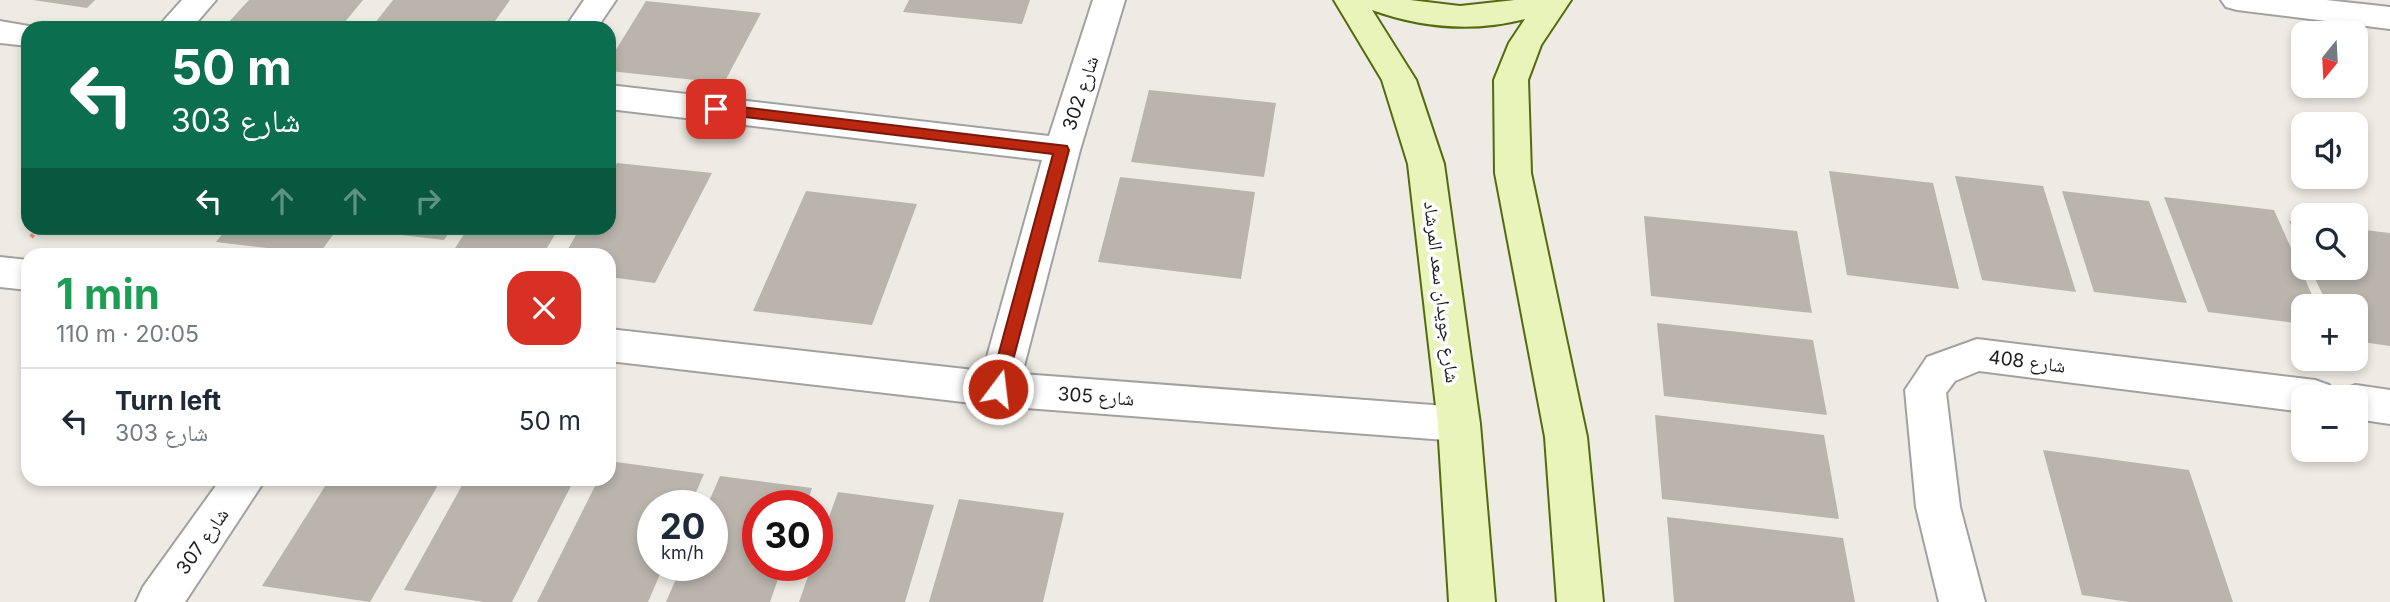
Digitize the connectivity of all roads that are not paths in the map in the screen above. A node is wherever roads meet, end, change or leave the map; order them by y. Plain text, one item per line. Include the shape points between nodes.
1 (200, 0) edge
2 (600, 0) edge
3 (1109, 0) edge
4 (1350, 0) edge
5 (1376, 0) edge
6 (1547, 0) edge
7 (1555, 0) edge
8 (2237, 0) edge
9 (2390, 18) edge
10 (180, 21) edge
11 (586, 21) edge
12 (0, 32) edge
13 (21, 34) edge
14 (616, 98) edge
15 (1062, 150) junction
16 (0, 272) edge
17 (21, 274) edge
18 (616, 346) edge
19 (998, 389) junction
20 (2291, 394) edge
21 (2368, 404) edge
22 (2390, 407) edge
23 (1459, 424) junction
24 (240, 486) edge
25 (159, 602) edge
26 (1472, 602) edge
27 (1580, 602) edge
28 (1962, 602) edge

1 - 10 street
2 - 11 street
3 - 15 street, شارع 302
4 - 23 street, شارع جويدان سعد المرشاد via 1399,80 1426,164
5 - 6 street via 1452,16 1509,12
7 - 27 street via 1525,43 1511,80 1513,173 1566,436
8 - 9 street
12 - 13 street
14 - 15 street
15 - 19 street, شارع 302
16 - 17 street
18 - 19 street, شارع 305
19 - 23 street, شارع 305
20 - 28 street, شارع 408 via 1978,355 1941,369 1925,390 1938,507
21 - 22 street
23 - 26 street, شارع جويدان سعد المرشاد
24 - 25 street, شارع 307

